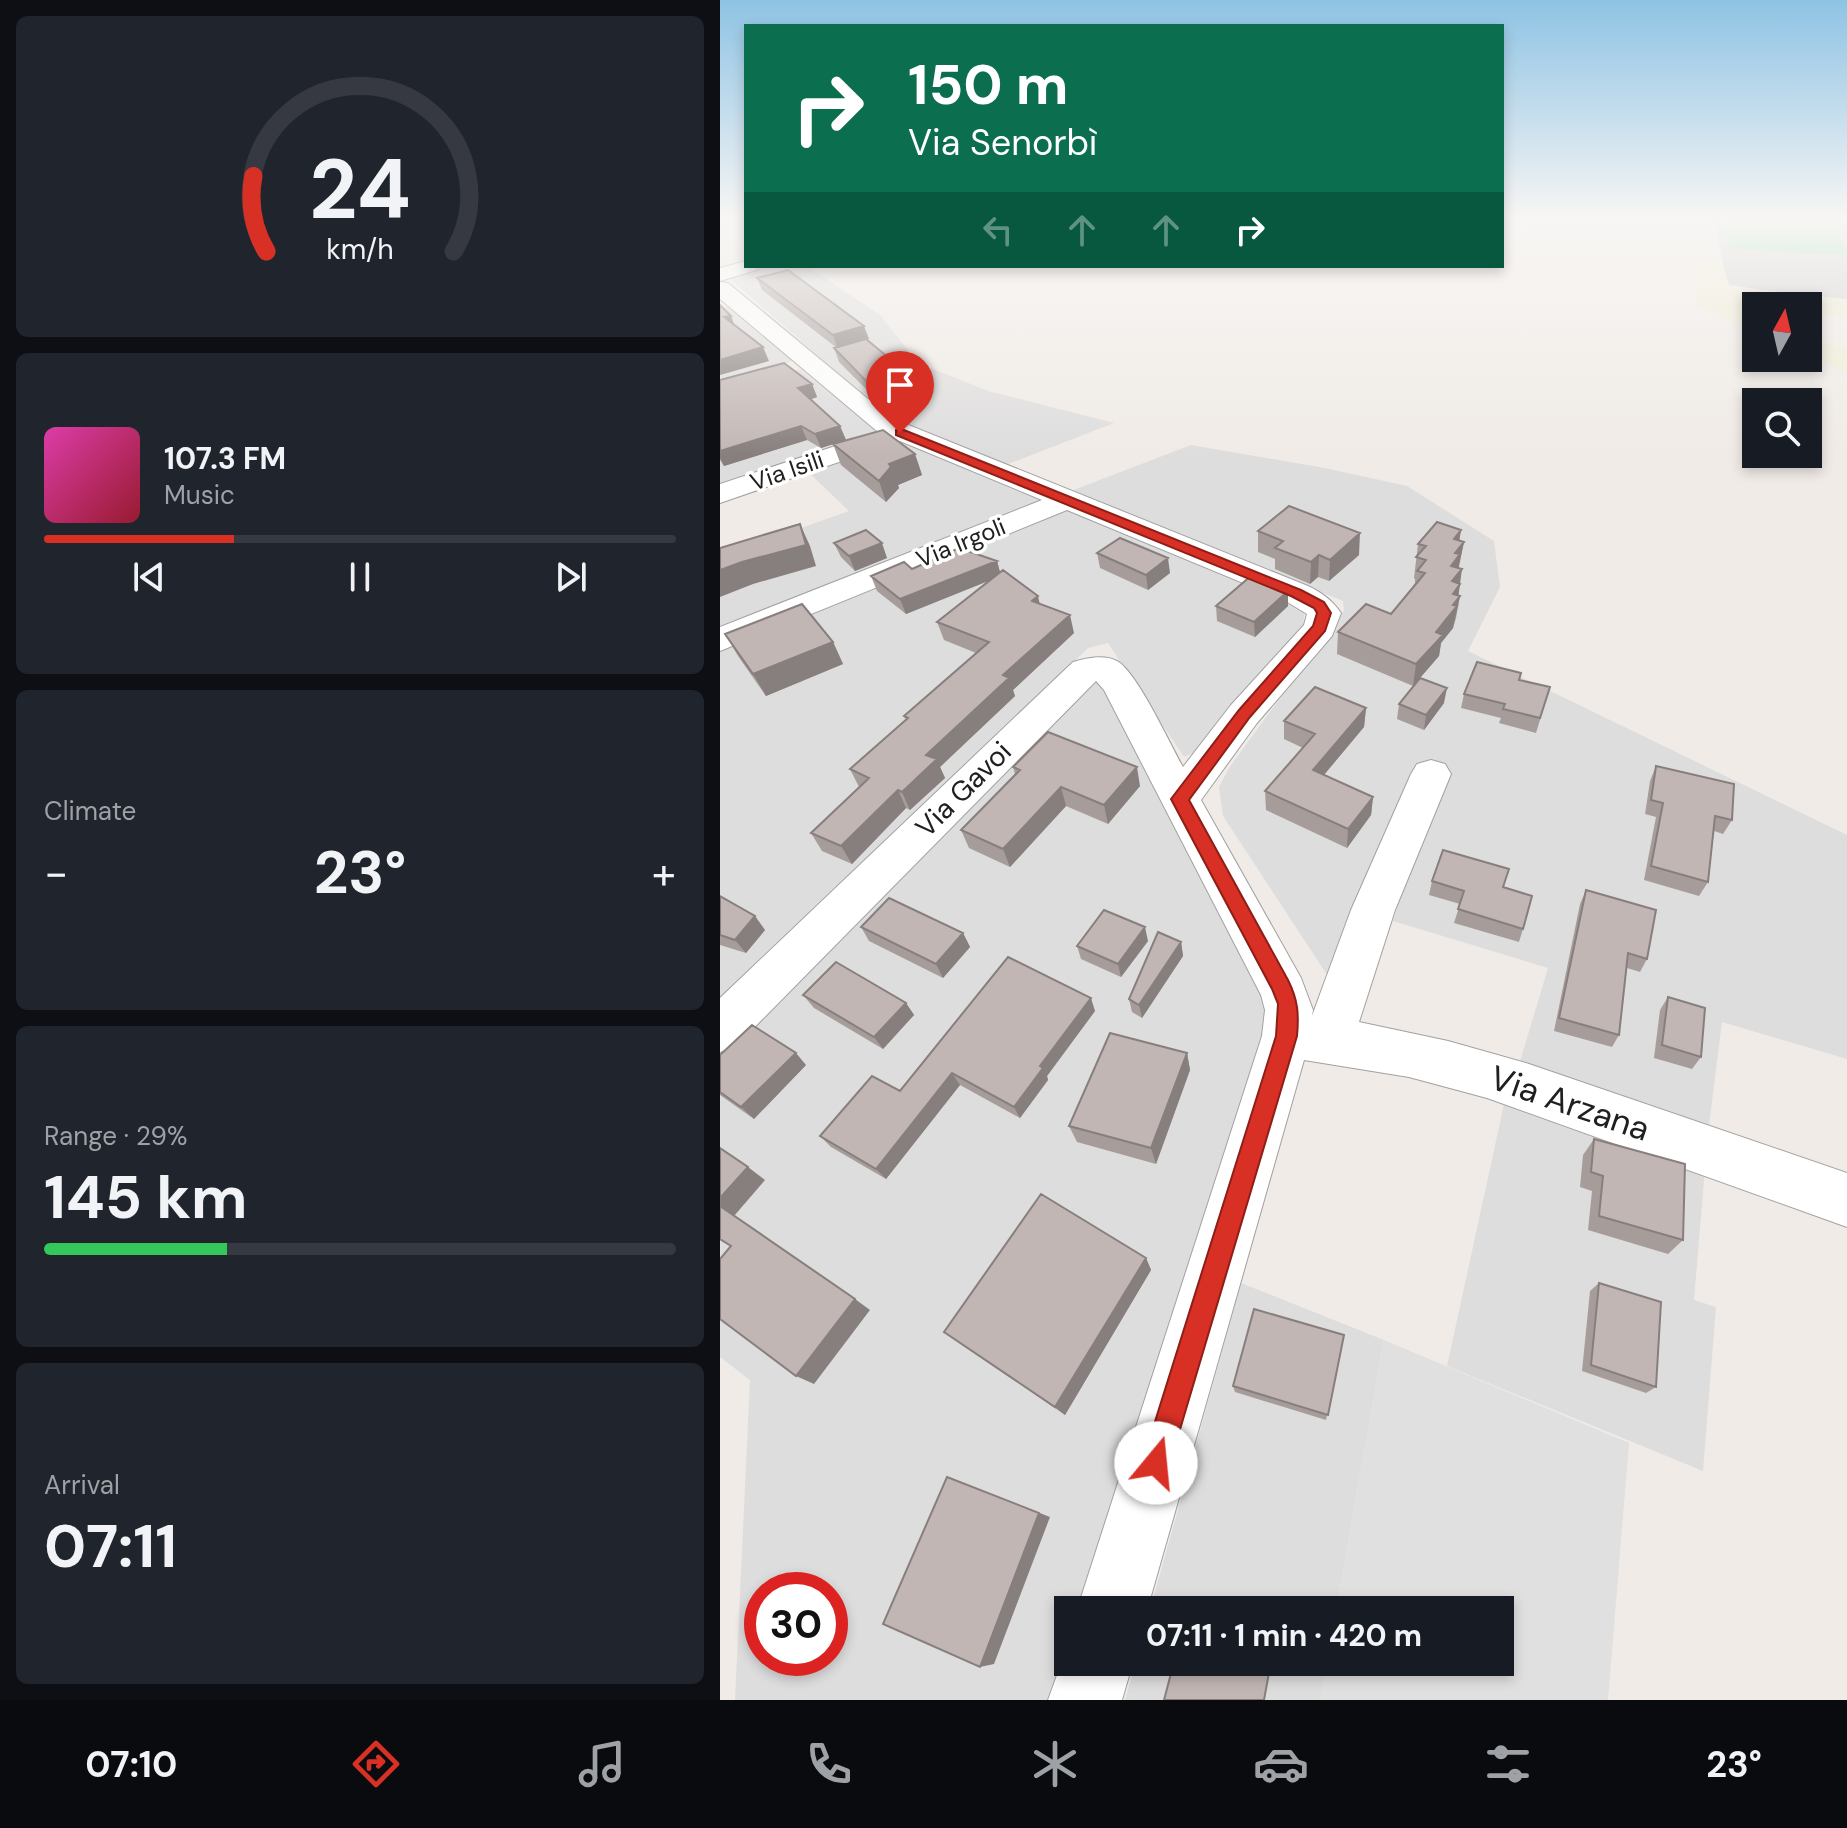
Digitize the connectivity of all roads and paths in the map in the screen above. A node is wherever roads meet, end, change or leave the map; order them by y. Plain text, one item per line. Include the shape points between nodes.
1 (737, 297) edge
2 (900, 433) junction
3 (720, 494) edge
4 (1069, 499) junction
5 (720, 640) edge
6 (1431, 774) dead end
7 (1180, 799) junction
8 (720, 1030) edge
9 (1308, 1038) junction
10 (1847, 1200) edge
11 (1117, 1596) edge
12 (1093, 1676) edge
13 (1085, 1700) edge

1 - 2 street via 790,366
2 - 3 street, Via Isili
2 - 4 street
4 - 5 street, Via Irgoli
4 - 7 street via 1296,593 1324,613 1320,628 1244,714
6 - 9 street via 1373,910
7 - 8 street, Via Gavoi via 1119,684 1105,669 1086,670
7 - 9 street, Via Gavoi
9 - 10 street, Via Arzana via 1398,1049 1480,1073
9 - 11 street
12 - 13 street

